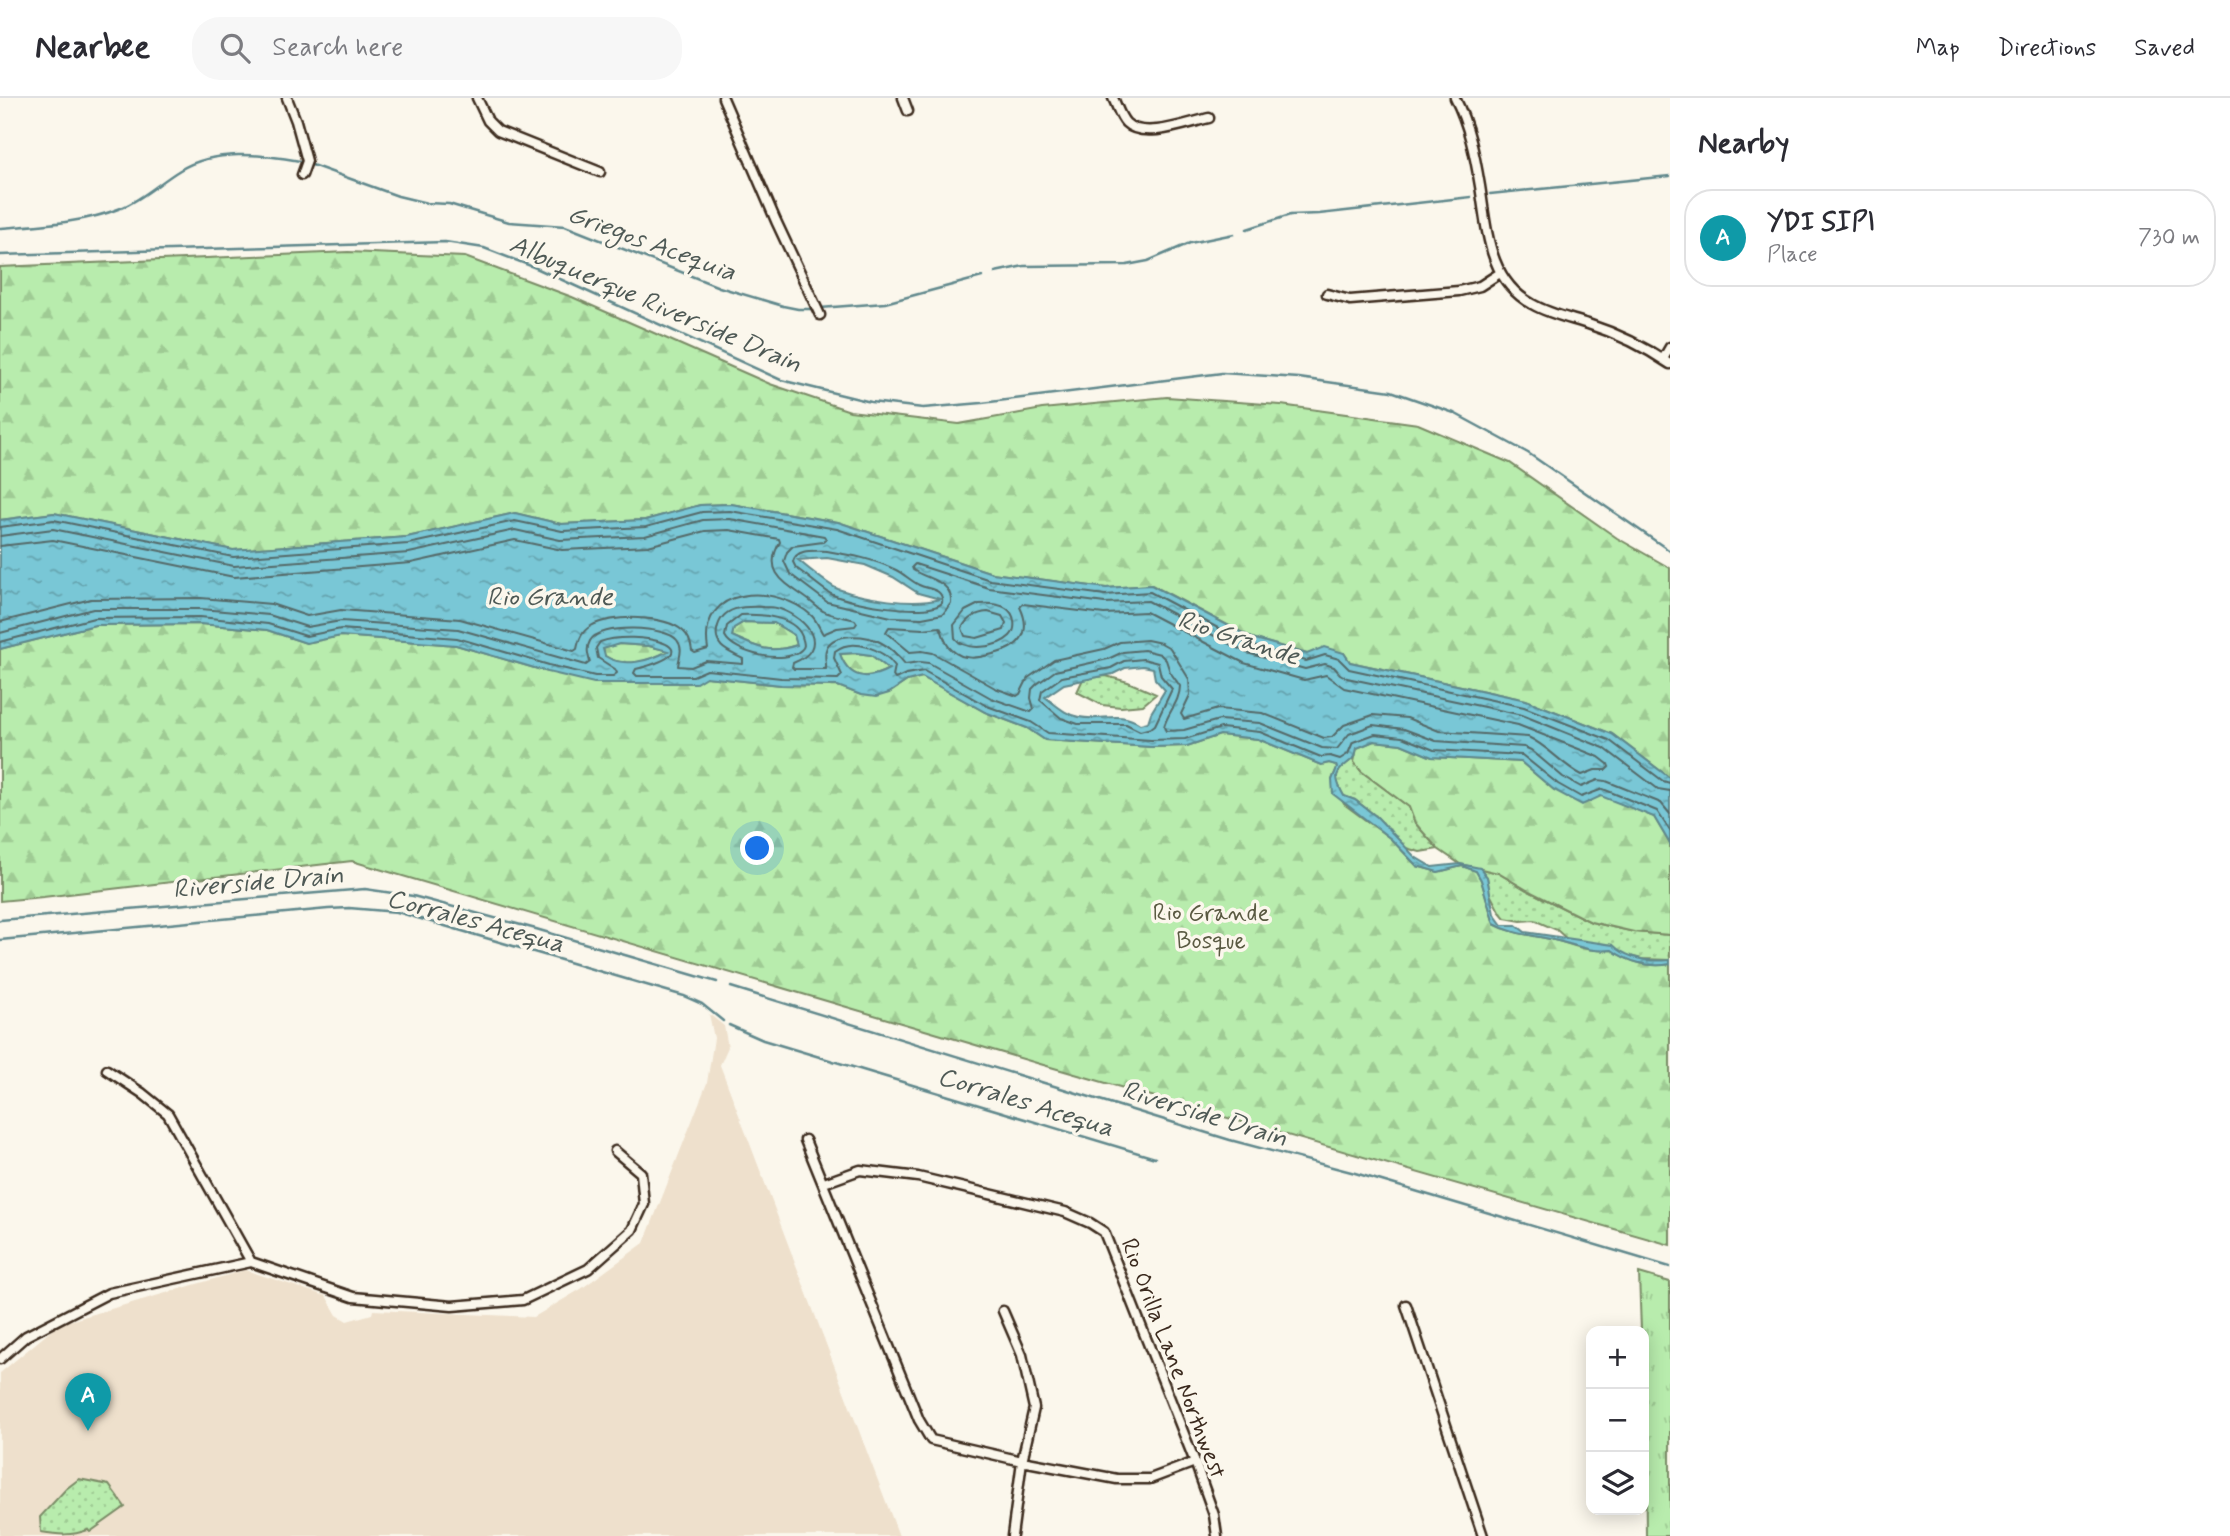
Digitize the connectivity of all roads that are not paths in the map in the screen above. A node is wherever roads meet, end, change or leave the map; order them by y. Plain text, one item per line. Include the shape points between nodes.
1 (287, 98) edge
2 (477, 98) edge
3 (723, 98) edge
4 (903, 98) edge
5 (1113, 98) edge
6 (1455, 98) edge
7 (908, 111) dead end
8 (1209, 118) dead end
9 (600, 173) dead end
10 (302, 175) dead end
11 (1500, 273) junction
12 (1327, 293) dead end
13 (820, 314) dead end
14 (1670, 347) edge
15 (1667, 361) edge
16 (107, 1070) dead end
17 (805, 1140) dead end
18 (615, 1151) dead end
19 (824, 1183) junction
20 (251, 1262) junction
21 (1406, 1305) dead end
22 (1003, 1311) dead end
23 (0, 1359) edge
24 (1022, 1461) junction
25 (1195, 1462) junction
26 (1012, 1536) edge
27 (1217, 1536) edge
28 (1483, 1536) edge

1 - 10 street via 307,161
2 - 9 street via 498,131
3 - 13 street
4 - 7 street
5 - 8 street via 1124,122 1137,131
6 - 11 street via 1471,139 1488,243
11 - 12 street via 1480,286 1459,291 1350,300
11 - 15 street via 1530,304 1619,337
14 - 15 street
16 - 20 street via 167,1114
17 - 19 street
18 - 20 street via 641,1173 644,1204 632,1230 588,1269 523,1300 452,1307 353,1297
19 - 24 street via 931,1440
19 - 25 street, Rio Orilla Lane Northwest via 860,1170 918,1177 1065,1212 1104,1232
20 - 23 street via 109,1293 26,1336
21 - 28 street
22 - 24 street via 1022,1355 1034,1408
24 - 25 street via 1117,1479 1150,1479
24 - 26 street
25 - 27 street, Rio Orilla Lane Northwest

